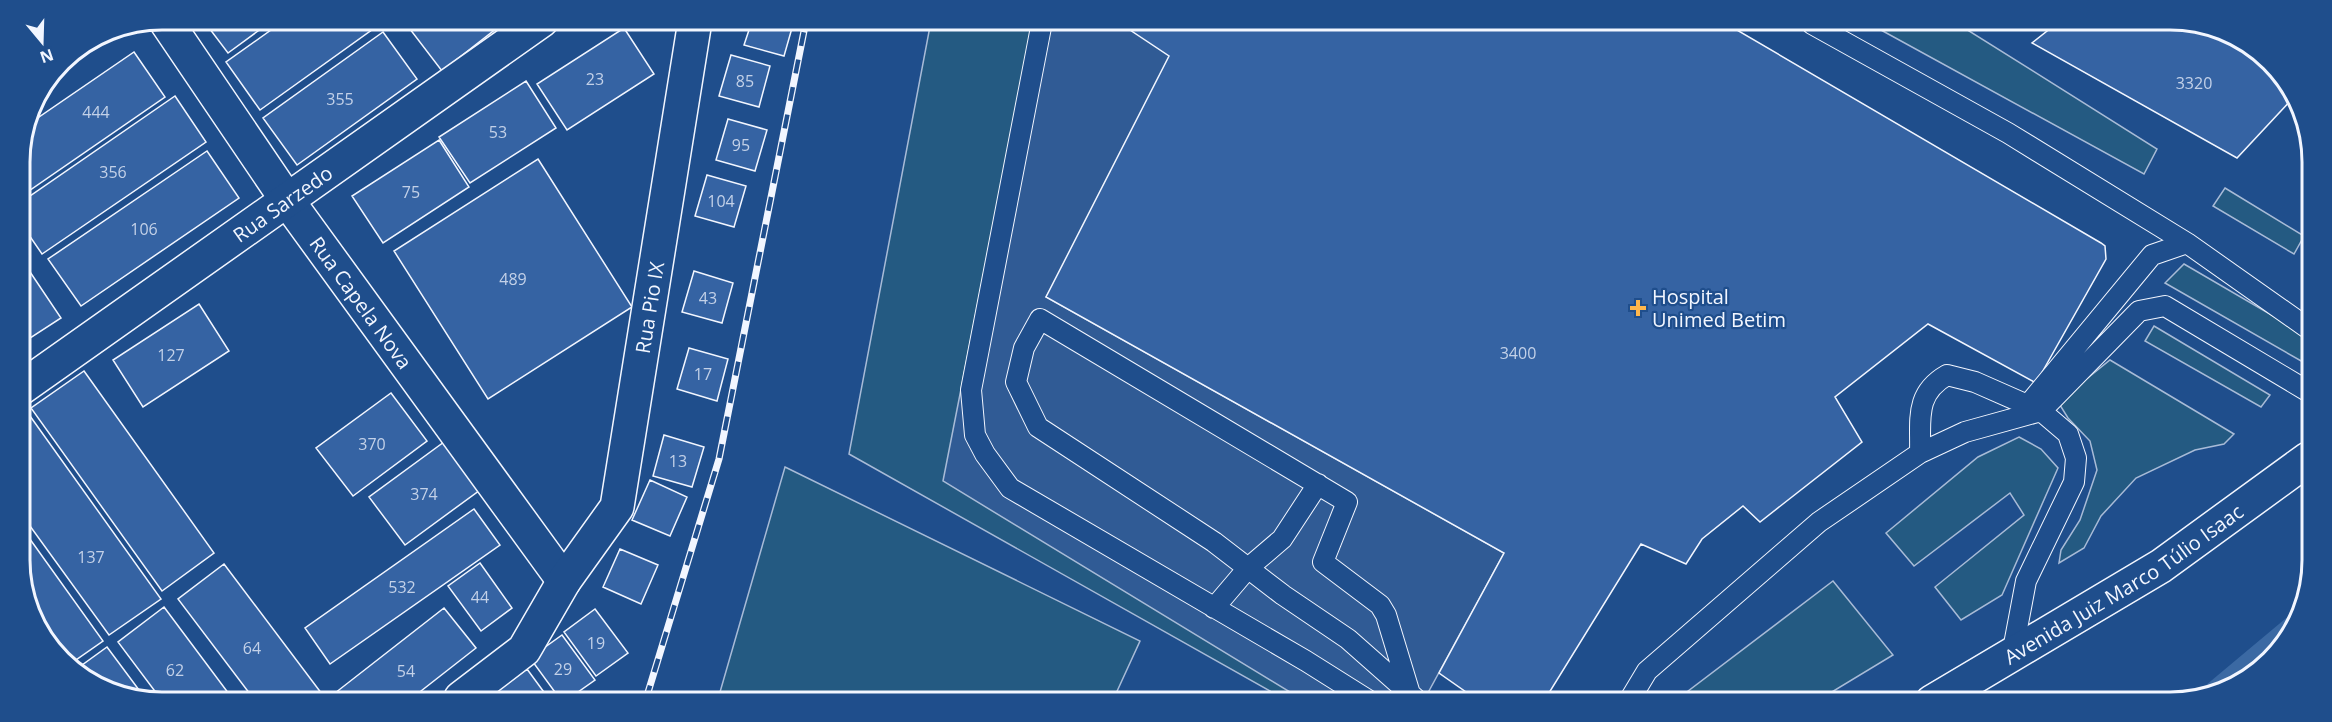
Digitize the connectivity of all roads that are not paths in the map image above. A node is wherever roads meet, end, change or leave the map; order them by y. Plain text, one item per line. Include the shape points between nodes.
1 (172, 30) edge
2 (528, 30) edge
3 (694, 30) edge
4 (1040, 30) edge
5 (1823, 30) edge
6 (287, 200) junction
7 (2187, 243) junction
8 (2302, 324) edge
9 (30, 382) edge
10 (2302, 388) edge
11 (2034, 408) junction
12 (1920, 453) junction
13 (2302, 463) edge
14 (1318, 484) junction
15 (1248, 568) junction
16 (564, 580) junction
17 (1214, 608) junction
18 (2012, 655) junction
19 (470, 692) edge
20 (1351, 692) edge
21 (1408, 692) edge
22 (1412, 692) edge
23 (1634, 692) edge
24 (1949, 692) edge

1 - 6 street, Rua Capela Nova
2 - 6 street, Rua Sarzedo
3 - 16 street, Rua Pio IX via 617,507
4 - 17 lane via 971,390 975,435 1010,488
5 - 7 lane via 2008,133
6 - 9 street, Rua Sarzedo
6 - 16 street, Rua Capela Nova
7 - 8 lane
7 - 11 lane via 2152,255
10 - 11 lane via 2165,306 2139,310
11 - 12 lane via 1965,432
11 - 12 lane via 1975,382 1947,375 1934,383 1922,402
11 - 18 lane via 2068,434 2076,458 2074,482 2026,582
12 - 23 lane via 1818,522 1647,671
13 - 18 street, Avenida Juiz Marco Túlio Isaac via 2161,566
14 - 15 lane via 1282,538
14 - 15 lane via 1040,319 1024,348 1016,382 1038,427
14 - 22 lane via 1347,502 1323,562 1380,605
15 - 17 lane
15 - 21 lane via 1348,639
16 - 19 street, Rua Pio IX via 524,650
17 - 20 lane via 1306,661
18 - 24 street, Avenida Juiz Marco Túlio Isaac

